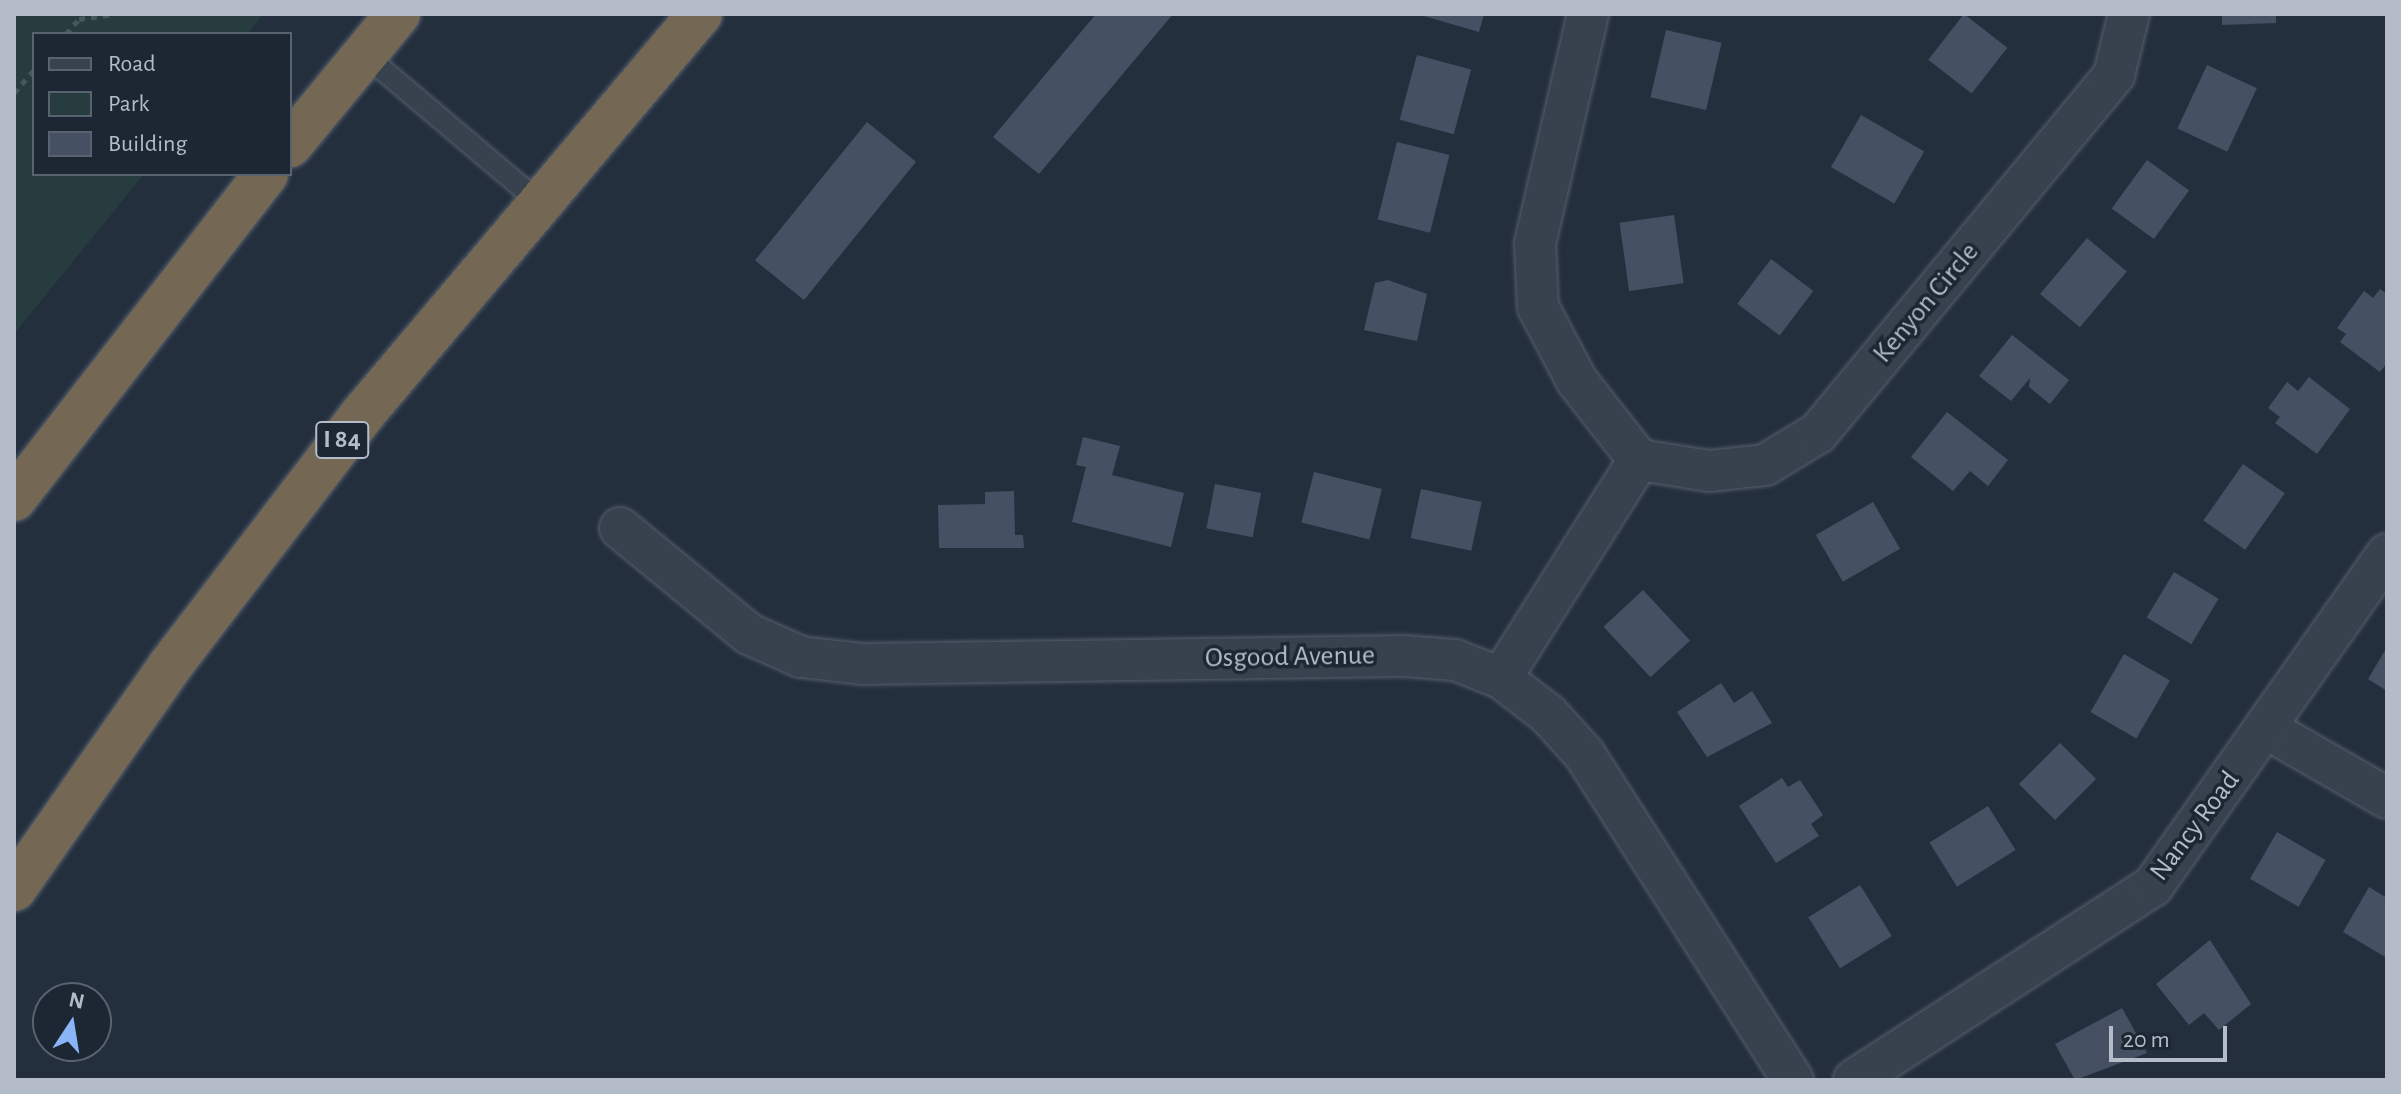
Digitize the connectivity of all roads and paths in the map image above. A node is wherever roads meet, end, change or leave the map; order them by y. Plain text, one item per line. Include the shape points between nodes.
1 (114, 14) edge
2 (398, 14) edge
3 (700, 14) edge
4 (1588, 14) edge
5 (2129, 14) edge
6 (68, 32) edge
7 (364, 54) junction
8 (32, 72) edge
9 (14, 93) edge
10 (292, 143) edge
11 (264, 176) edge
12 (539, 202) junction
13 (1639, 460) junction
14 (14, 499) edge
15 (620, 528) dead end
16 (2387, 554) edge
17 (1501, 678) junction
18 (2267, 729) junction
19 (2387, 798) edge
20 (14, 889) edge
21 (1793, 1080) edge
22 (1854, 1080) edge

1 - 6 path via 79,19
2 - 7 highway
3 - 12 highway, I 84
4 - 13 street via 1539,218 1538,307 1577,381
5 - 13 street, Kenyon Circle via 2114,75 1818,433 1765,465 1709,471
7 - 10 highway
7 - 12 lane
8 - 9 path
11 - 14 highway
12 - 20 highway, I 84 via 236,577
13 - 17 street
15 - 17 street, Osgood Avenue via 749,634 801,657 862,664 1404,656 1455,660
16 - 18 street, Nancy Road
17 - 21 street, Osgood Avenue via 1548,714 1585,755
18 - 19 street
18 - 22 street, Nancy Road via 2153,886

